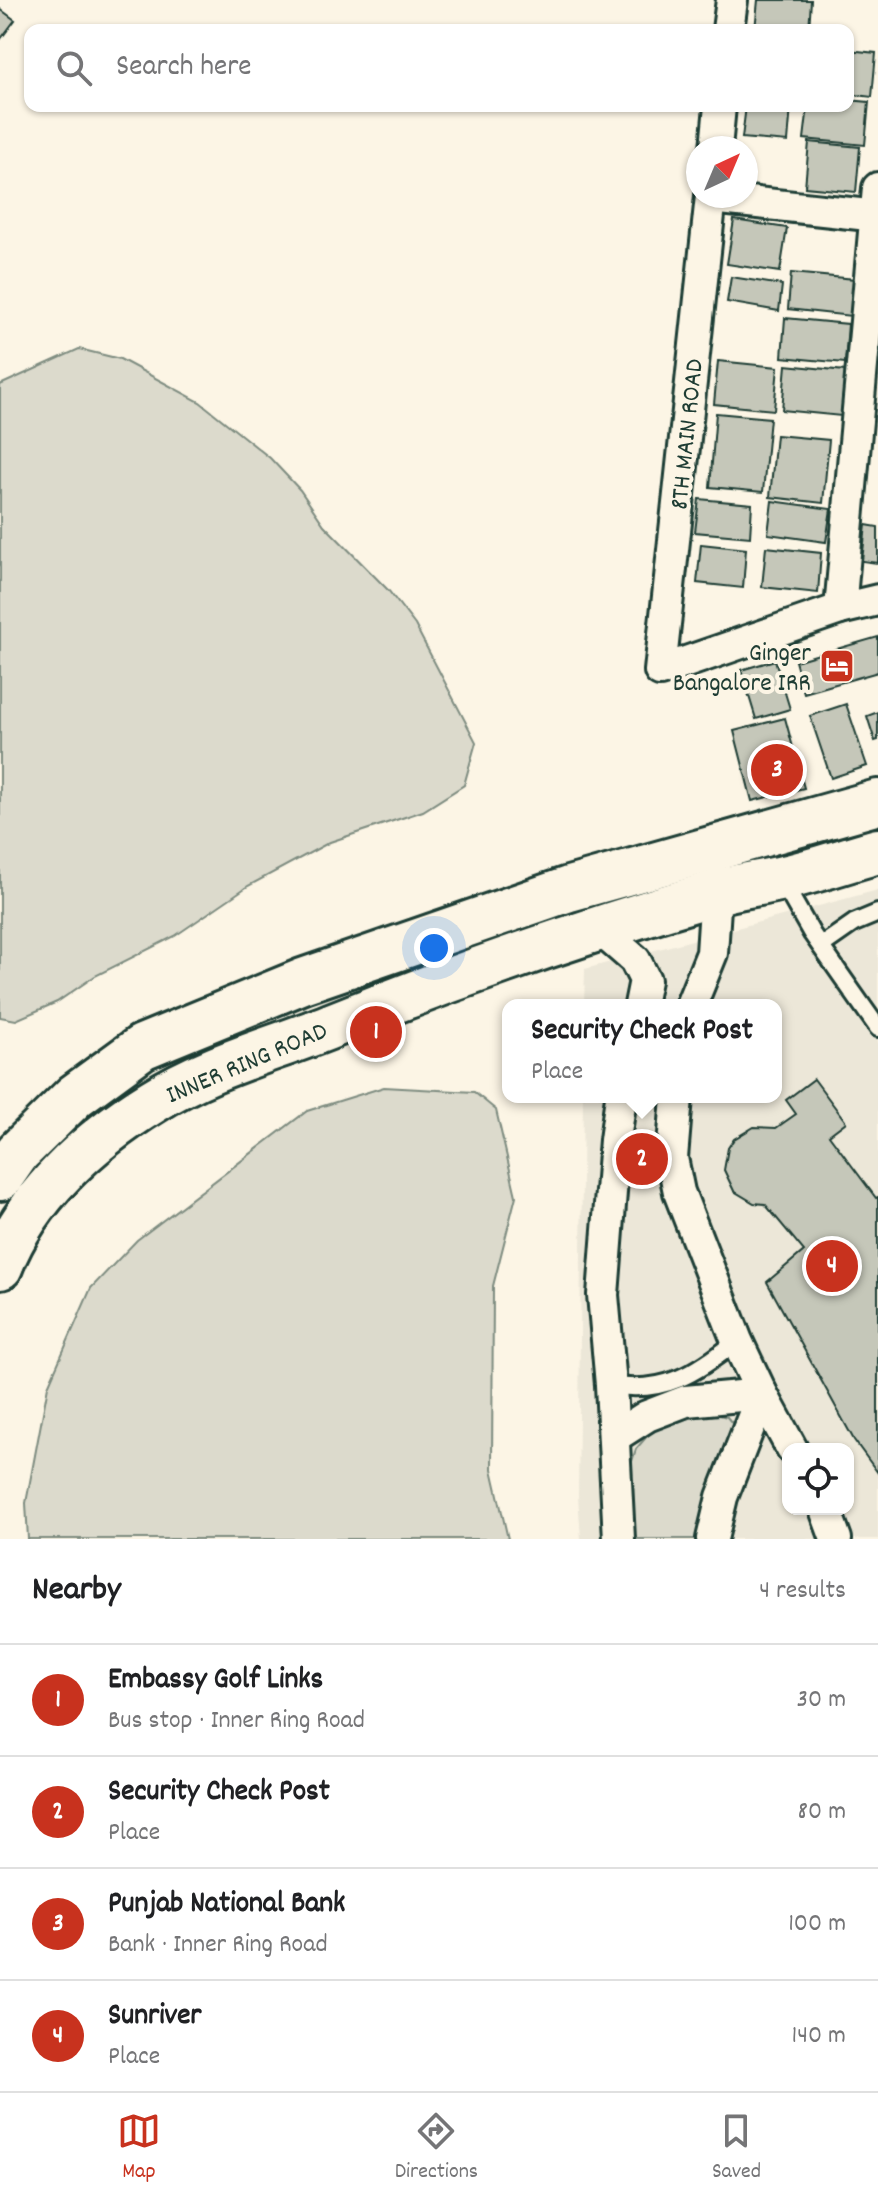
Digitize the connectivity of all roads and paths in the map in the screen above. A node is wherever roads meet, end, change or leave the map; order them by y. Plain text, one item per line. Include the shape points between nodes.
1 (732, 0) edge
2 (729, 24) edge
3 (719, 112) edge
4 (717, 136) edge
5 (758, 200) edge
6 (877, 206) edge
7 (710, 208) edge
8 (878, 600) edge
9 (840, 609) junction
10 (878, 802) edge
11 (878, 851) edge
12 (781, 879) junction
13 (716, 892) junction
14 (878, 913) edge
15 (598, 928) junction
16 (821, 946) junction
17 (641, 999) edge
18 (693, 999) edge
19 (878, 1028) edge
20 (620, 1103) edge
21 (677, 1103) edge
22 (0, 1178) edge
23 (0, 1267) edge
24 (737, 1341) junction
25 (611, 1385) junction
26 (762, 1394) junction
27 (614, 1437) junction
28 (789, 1443) edge
29 (827, 1515) edge
30 (619, 1539) edge
31 (712, 1539) edge
32 (836, 1539) edge

1 - 2 street
3 - 4 street
5 - 6 street
6 - 9 street
7 - 9 street, 8TH MAIN ROAD via 660,671
8 - 9 street
10 - 22 main road, INNER RING ROAD via 569,889 303,981 142,1047 75,1096 18,1152
11 - 12 main road, INNER RING ROAD
12 - 13 main road, INNER RING ROAD
12 - 16 lane
13 - 15 main road, INNER RING ROAD
13 - 18 street via 712,953
14 - 16 lane
15 - 17 street via 635,960 645,980
15 - 23 main road, INNER RING ROAD via 358,1014 155,1099 104,1134 54,1180
16 - 19 lane
20 - 25 street via 603,1295
21 - 24 street via 672,1158 679,1192
24 - 25 lane via 701,1369 666,1384 634,1390
24 - 26 street
25 - 27 street
26 - 27 street via 686,1401 647,1416
26 - 28 street
26 - 31 street via 722,1497
27 - 30 street
29 - 32 street

